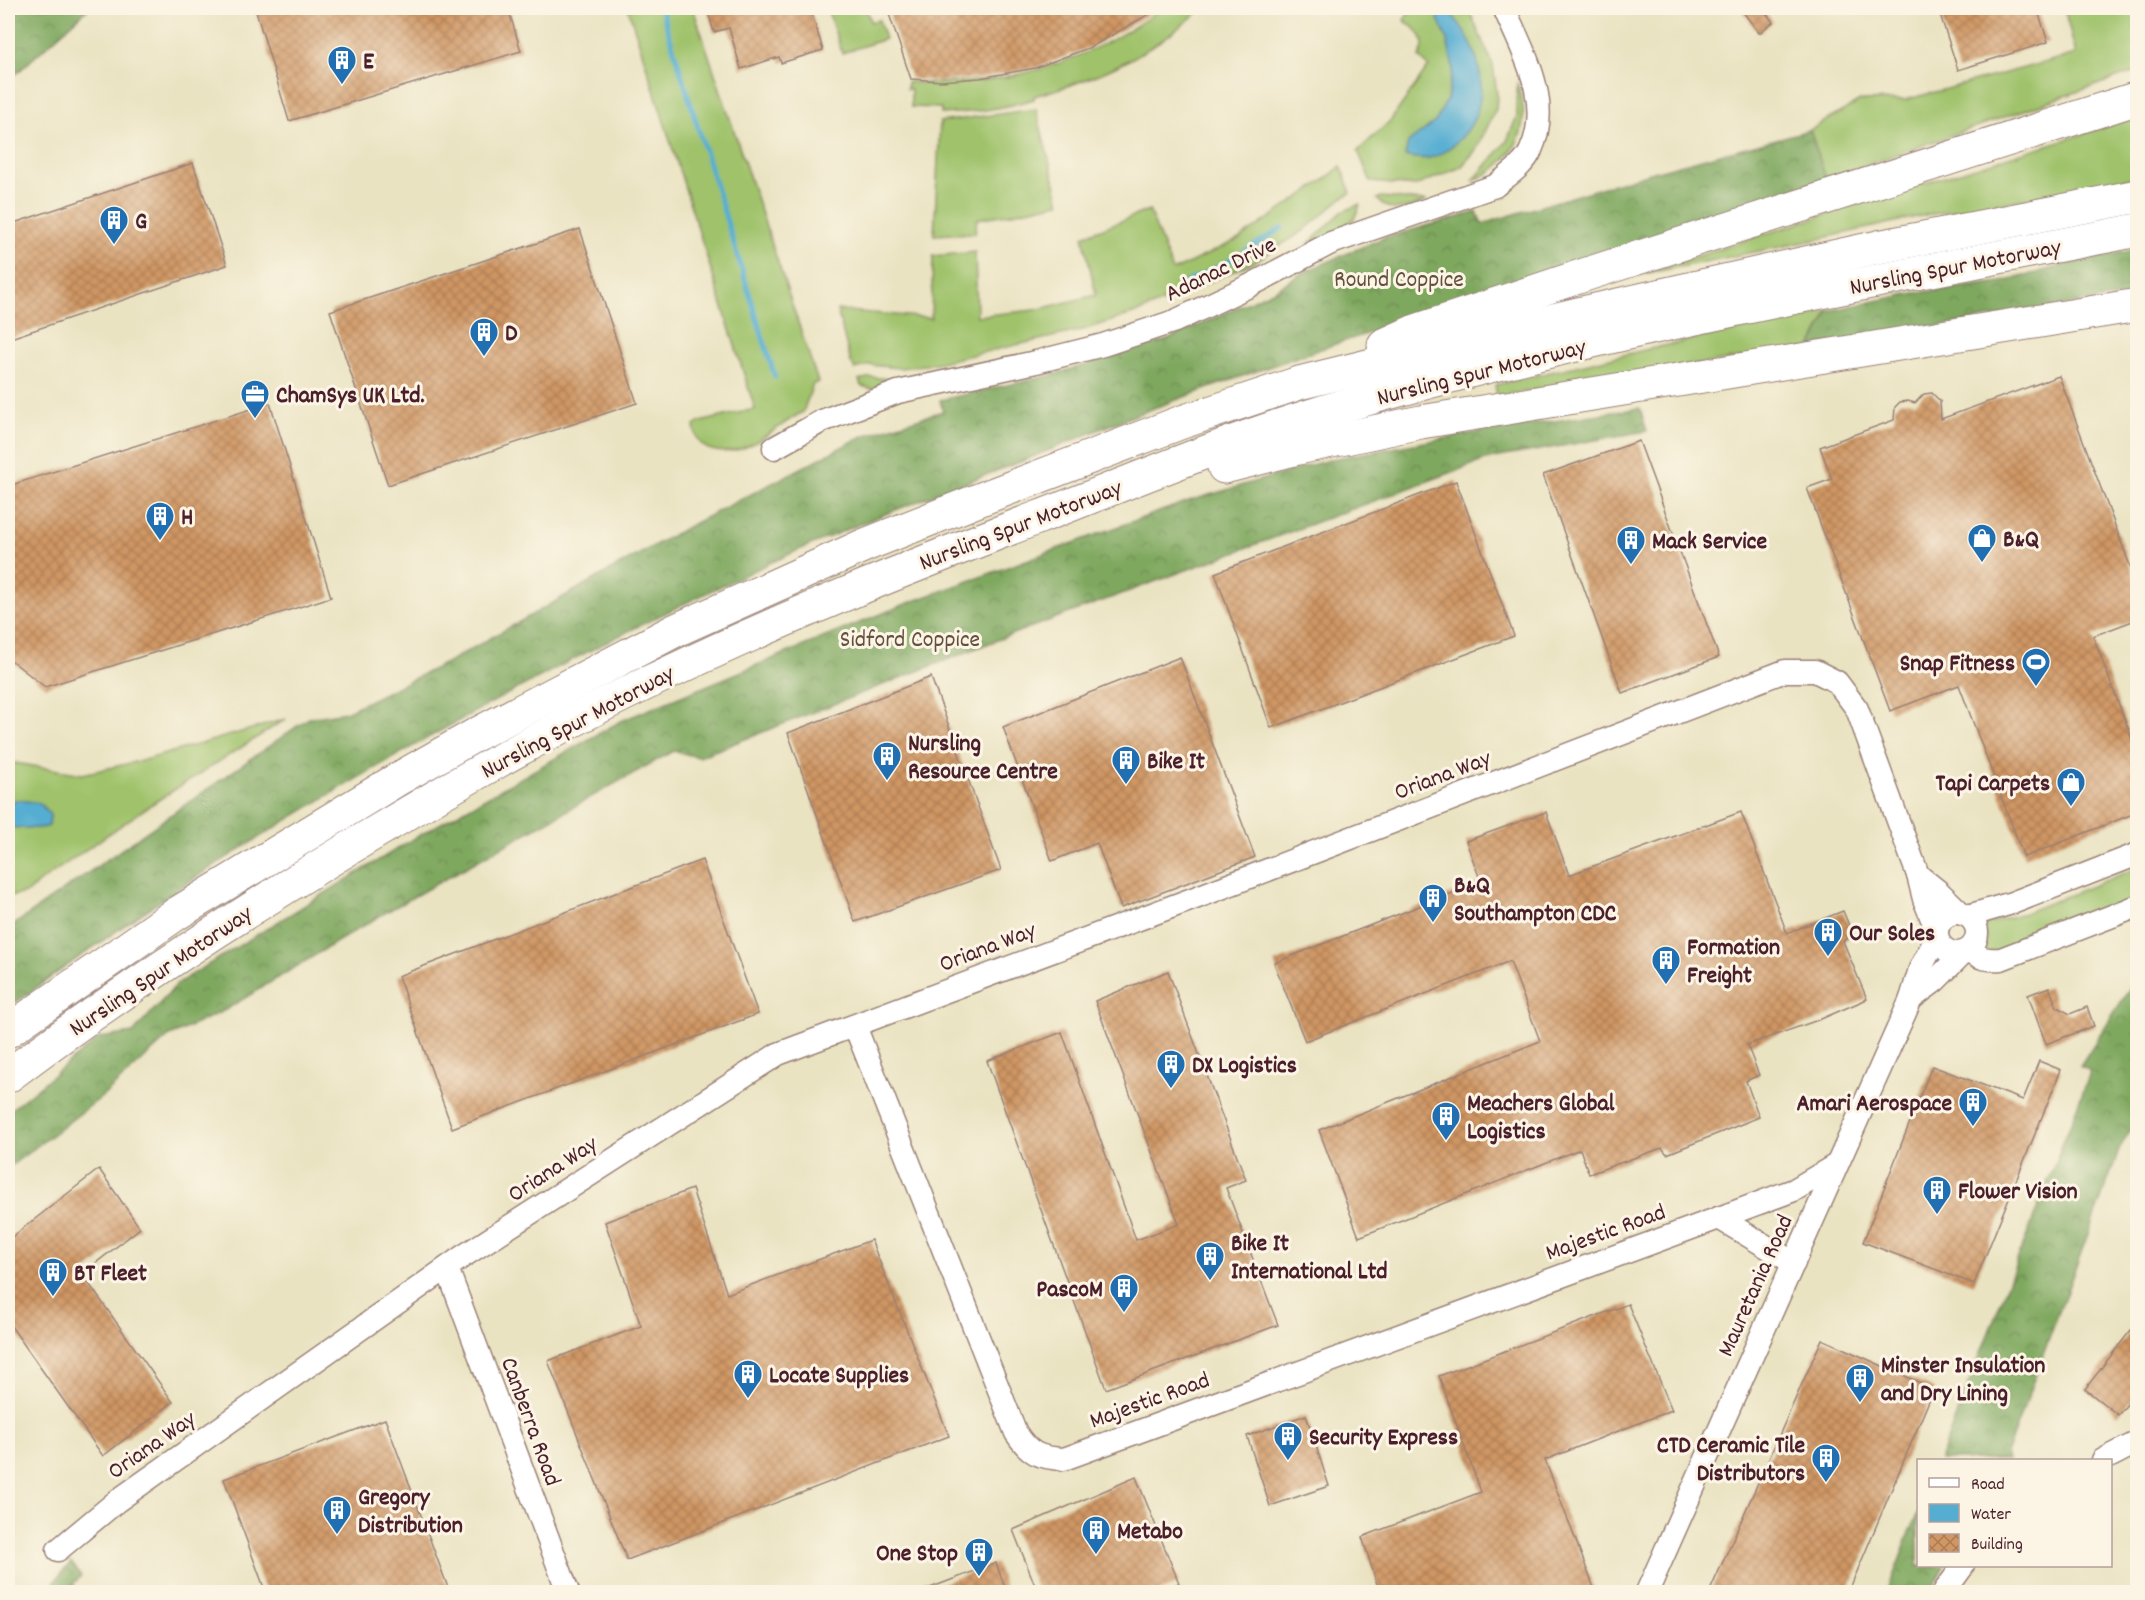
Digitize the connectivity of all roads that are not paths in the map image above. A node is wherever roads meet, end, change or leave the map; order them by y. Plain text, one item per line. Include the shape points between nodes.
1 (1504, 8) edge
2 (2138, 98) edge
3 (2138, 196) edge
4 (2138, 230) edge
5 (2138, 306) edge
6 (1299, 383) junction
7 (774, 448) dead end
8 (1064, 507) junction
9 (2138, 854) edge
10 (1918, 875) junction
11 (2138, 906) edge
12 (1965, 915) junction
13 (1937, 934) junction
14 (1966, 952) junction
15 (1911, 999) junction
16 (855, 1026) junction
17 (8, 1032) edge
18 (8, 1076) edge
19 (1836, 1165) junction
20 (1719, 1218) junction
21 (1794, 1263) junction
22 (447, 1268) junction
23 (2138, 1442) edge
24 (2107, 1459) edge
25 (58, 1550) dead end
26 (1962, 1567) edge
27 (567, 1593) edge
28 (1647, 1593) edge
29 (1944, 1593) edge

1 - 7 street, Adanac Drive via 1531,69 1539,102 1538,126 1531,152 1495,186 1331,243 1175,321 1036,362 898,392 822,421
2 - 6 highway via 1413,332
3 - 6 highway, Nursling Spur Motorway via 1702,286
4 - 8 highway, Nursling Spur Motorway via 1717,312 1466,373 1339,407 1178,462
5 - 8 highway via 1421,422 1298,448
6 - 17 highway, Nursling Spur Motorway via 1182,422 865,545 664,636 477,734 316,828 176,914
8 - 18 highway, Nursling Spur Motorway via 792,615 657,678 514,752 271,895
9 - 12 street via 2012,903
10 - 12 street
10 - 13 street, Oriana Way
10 - 16 street, Oriana Way via 1857,709 1837,682 1815,671 1785,671
11 - 14 street via 2001,959 1987,960
12 - 13 street via 1948,915 1939,924
12 - 14 street via 1976,926 1977,933 1974,946
13 - 14 street via 1944,949
13 - 15 street, Mauretania Road
14 - 15 street, Mauretania Road
15 - 19 street, Mauretania Road
16 - 20 street, Majestic Road via 1016,1433 1024,1446 1048,1458 1064,1459
16 - 22 street, Oriana Way via 778,1054
19 - 20 street, Majestic Road via 1794,1190
19 - 21 street, Mauretania Road
20 - 21 street
21 - 28 street, Mauretania Road
22 - 25 street, Oriana Way via 117,1501
22 - 27 street, Canberra Road
23 - 24 street
26 - 29 street

